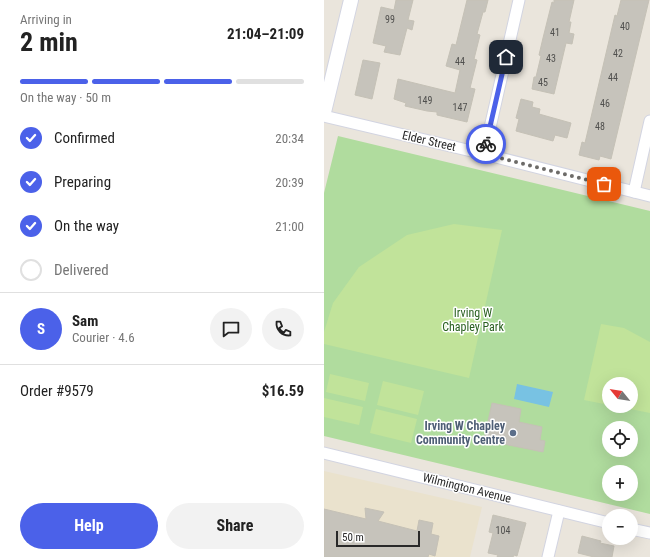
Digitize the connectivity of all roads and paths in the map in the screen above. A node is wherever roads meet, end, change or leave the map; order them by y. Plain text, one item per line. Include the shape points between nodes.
1 (350, 0) edge
2 (519, 0) edge
3 (324, 112) edge
4 (324, 116) edge
5 (650, 121) edge
6 (484, 154) junction
7 (634, 192) junction
8 (650, 196) edge
9 (324, 453) edge
10 (559, 511) junction
11 (602, 521) edge
12 (638, 530) edge
13 (650, 533) edge
14 (548, 557) edge

1 - 3 street
2 - 6 street
4 - 6 street, Elder Street
5 - 7 street
6 - 7 street, Elder Street
7 - 8 street, Elder Street
9 - 10 street, Wilmington Avenue
10 - 11 street, Wilmington Avenue
10 - 14 street
12 - 13 street

